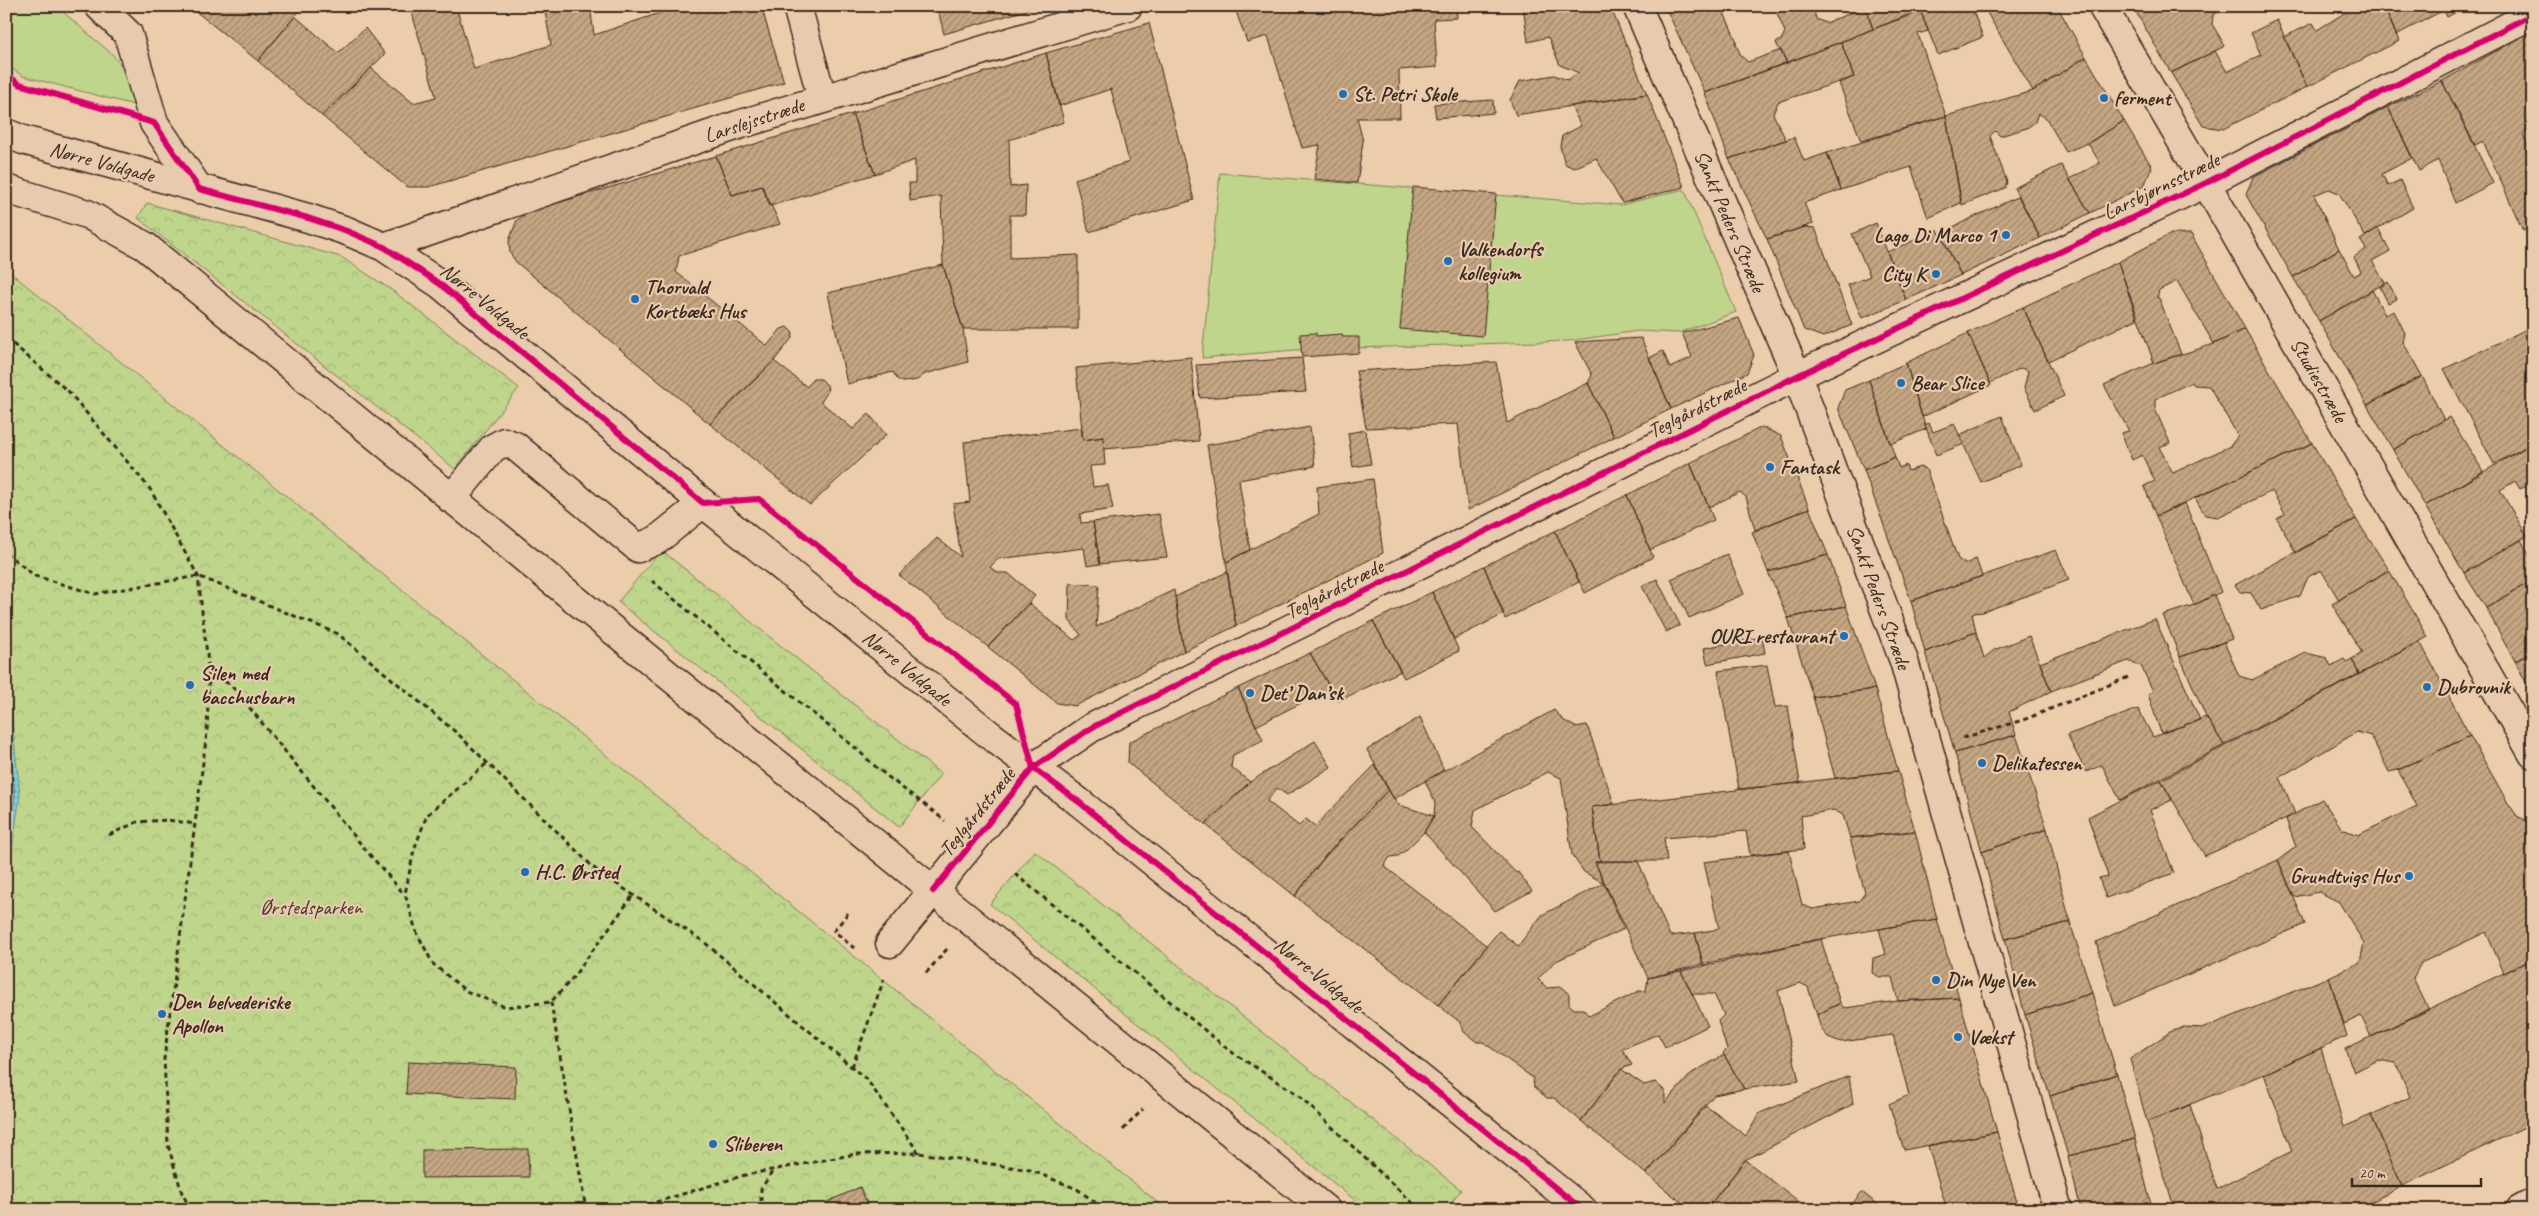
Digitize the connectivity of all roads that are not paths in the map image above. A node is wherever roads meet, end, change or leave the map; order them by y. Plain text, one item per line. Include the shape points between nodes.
1 (99, 6) edge
2 (797, 6) edge
3 (1128, 6) edge
4 (1637, 6) edge
5 (2102, 6) edge
6 (2533, 14) edge
7 (822, 98) junction
8 (6, 133) edge
9 (2206, 183) junction
10 (6, 189) edge
11 (199, 189) junction
12 (384, 247) junction
13 (1797, 376) junction
14 (452, 499) junction
15 (702, 504) junction
16 (2533, 754) edge
17 (1033, 768) junction
18 (933, 891) junction
19 (890, 943) dead end
20 (2533, 1203) edge
21 (1326, 1210) edge
22 (1583, 1210) edge
23 (2058, 1210) edge
24 (2520, 1210) edge

1 - 11 street, Nørre Voldgade via 128,34 154,123
2 - 7 street
3 - 7 street, Larslejsstræde
4 - 13 street, Sankt Peders Stræde
5 - 9 street, Studiestræde
6 - 9 street, Larsbjørnsstræde
7 - 12 street, Larslejsstræde
8 - 11 street, Nørre Voldgade
9 - 13 street, Larsbjørnsstræde
9 - 16 street, Studiestræde
10 - 14 street via 86,214 145,246
11 - 12 street, Nørre Voldgade via 347,230
12 - 15 street, Nørre Voldgade via 440,284
13 - 17 street, Teglgårdstræde via 1091,728
13 - 23 street, Sankt Peders Stræde via 1904,661
14 - 15 street via 493,448 504,442 520,450 638,548 657,540
14 - 18 street
15 - 17 street, Nørre Voldgade
17 - 18 street, Teglgårdstræde
17 - 22 street, Nørre Voldgade
18 - 19 street, Teglgårdstræde
18 - 21 street
20 - 24 street

